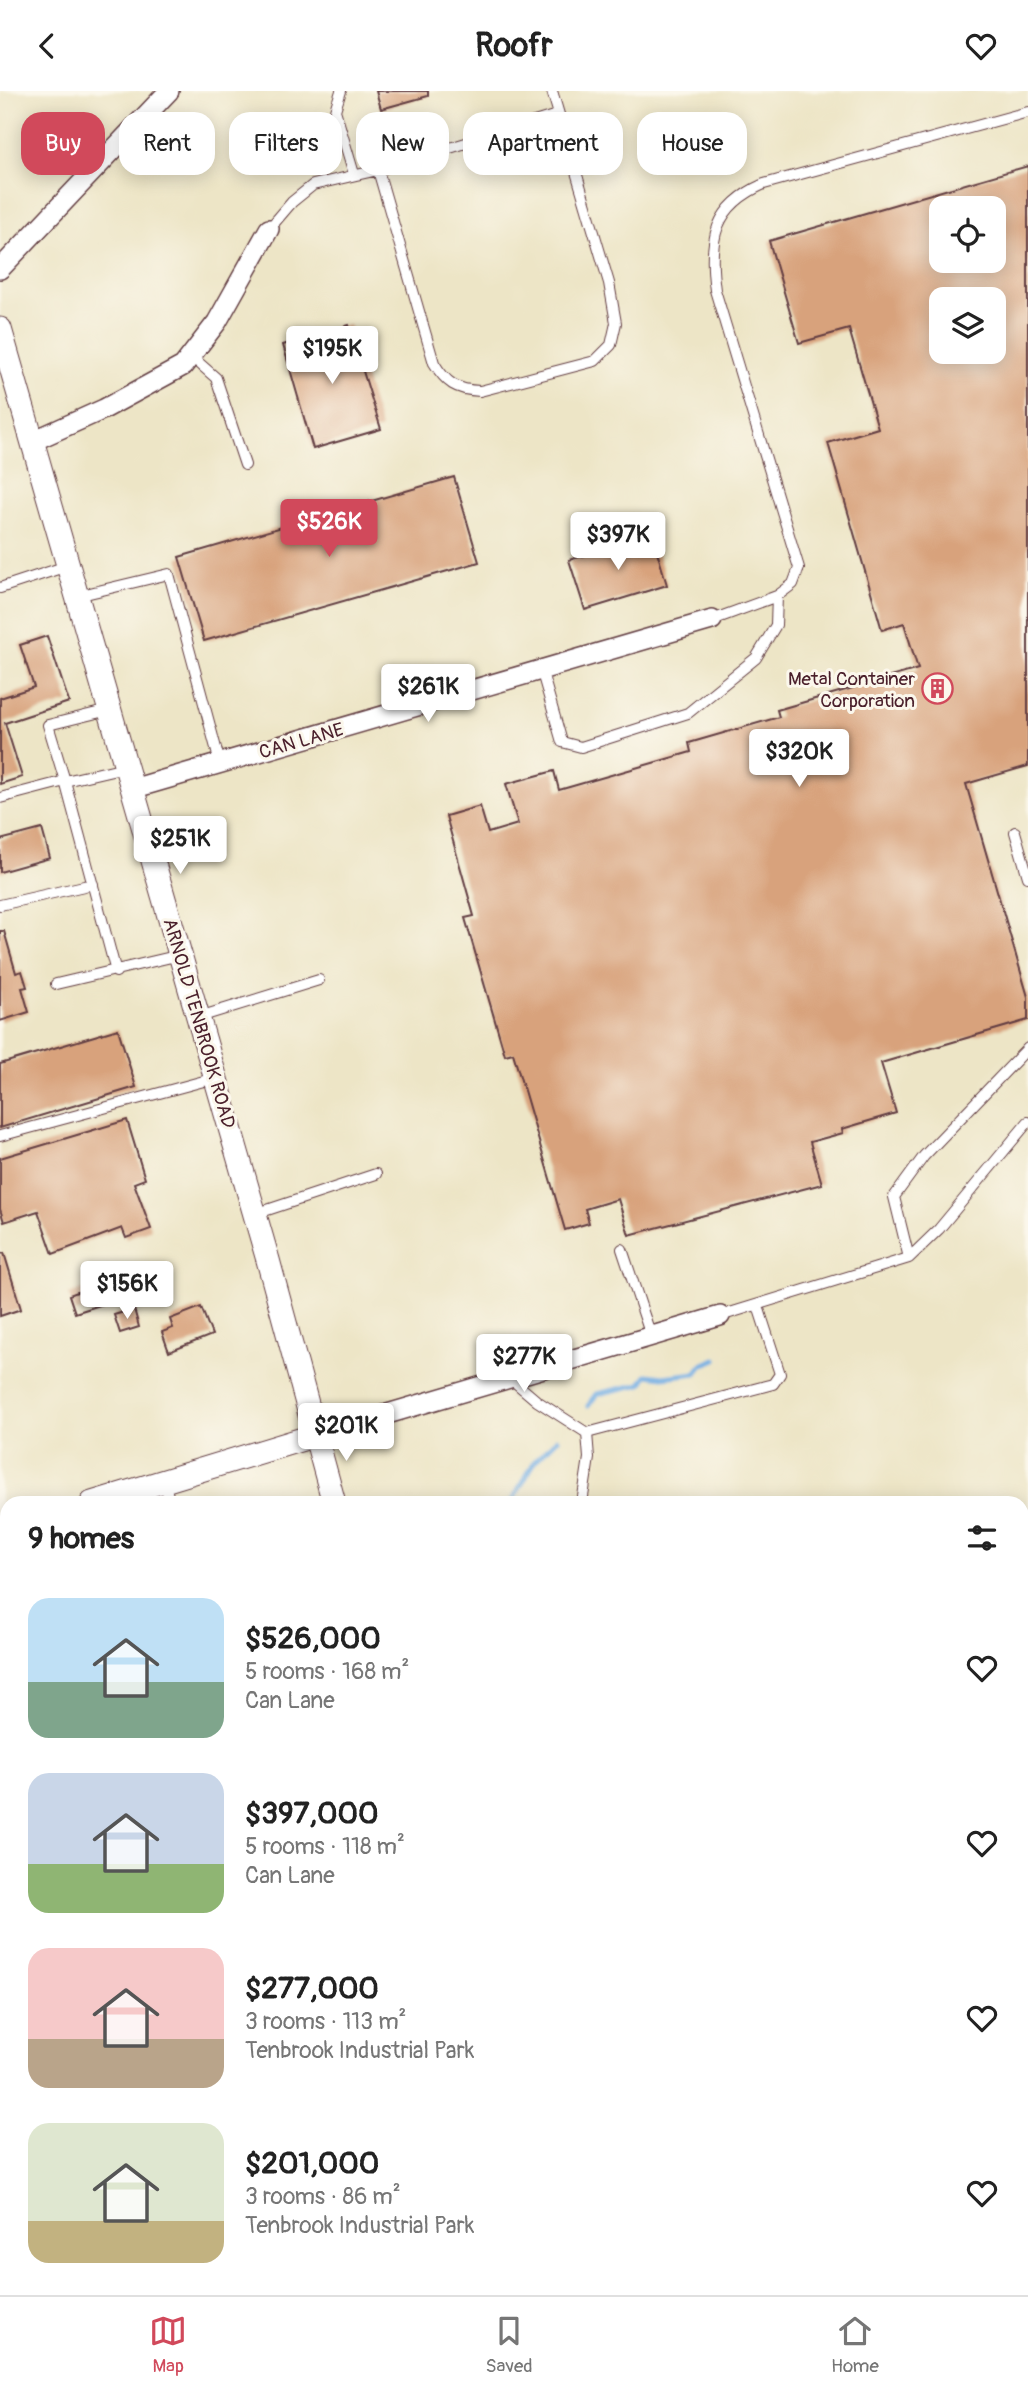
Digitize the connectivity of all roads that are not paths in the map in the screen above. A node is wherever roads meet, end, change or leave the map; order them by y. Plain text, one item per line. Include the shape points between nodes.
1 (169, 91) edge
2 (341, 91) edge
3 (552, 91) edge
4 (556, 112) edge
5 (1028, 112) edge
6 (354, 174) joint
7 (379, 175) edge
8 (576, 175) edge
9 (269, 229) joint
10 (0, 269) edge
11 (0, 329) edge
12 (191, 356) junction
13 (33, 441) junction
14 (245, 465) dead end
15 (68, 566) junction
16 (0, 587) edge
17 (76, 596) junction
18 (777, 596) junction
19 (712, 621) joint
20 (541, 669) junction
21 (109, 710) junction
22 (220, 763) junction
23 (129, 778) junction
24 (65, 781) junction
25 (0, 798) edge
26 (1015, 832) dead end
27 (1025, 857) edge
28 (1028, 877) edge
29 (93, 884) junction
30 (0, 905) edge
31 (181, 955) junction
32 (116, 972) junction
33 (319, 980) dead end
34 (56, 984) dead end
35 (199, 1017) junction
36 (1028, 1048) edge
37 (215, 1078) junction
38 (1028, 1122) edge
39 (0, 1136) edge
40 (376, 1174) dead end
41 (255, 1214) junction
42 (622, 1249) dead end
43 (909, 1258) junction
44 (758, 1305) junction
45 (720, 1316) joint
46 (651, 1336) junction
47 (510, 1377) junction
48 (587, 1433) junction
49 (316, 1435) junction
50 (167, 1492) edge
51 (140, 1496) edge
52 (332, 1496) edge
53 (583, 1496) edge

1 - 10 street
2 - 6 lane via 335,110
3 - 4 lane
5 - 18 lane via 764,184 744,192 726,210 714,233 715,290 799,569 793,584
6 - 9 lane via 313,185
7 - 8 lane via 434,363 445,380 461,390 480,391 595,361 611,345 616,323 609,283
9 - 12 street via 216,322
11 - 13 street, ARNOLD TENBROOK ROAD
12 - 13 street via 158,381
12 - 14 lane via 216,377
13 - 15 street, ARNOLD TENBROOK ROAD
15 - 16 lane
15 - 17 street, ARNOLD TENBROOK ROAD
17 - 21 street, ARNOLD TENBROOK ROAD
17 - 22 lane via 169,574
18 - 19 lane
18 - 20 lane via 776,625 756,658 688,713 581,747 562,742
19 - 20 street, CAN LANE
20 - 22 street, CAN LANE
21 - 23 street, ARNOLD TENBROOK ROAD
21 - 24 lane via 48,725
22 - 23 street, CAN LANE
23 - 24 lane
23 - 31 street, ARNOLD TENBROOK ROAD
24 - 25 lane
24 - 29 lane
26 - 27 lane
27 - 28 lane
29 - 30 lane
29 - 32 lane
31 - 32 lane
31 - 35 street, ARNOLD TENBROOK ROAD
32 - 34 lane
33 - 35 lane
35 - 37 street, ARNOLD TENBROOK ROAD
36 - 43 lane via 924,1156 894,1198
37 - 39 lane
37 - 41 street, ARNOLD TENBROOK ROAD
38 - 43 lane
40 - 41 lane
41 - 49 street, ARNOLD TENBROOK ROAD
42 - 46 lane
43 - 44 lane
44 - 45 lane
44 - 48 lane via 780,1374 773,1384
45 - 46 street
46 - 47 street
47 - 48 lane via 537,1401
47 - 49 street
48 - 53 lane via 589,1458
49 - 50 street
49 - 52 street, ARNOLD TENBROOK ROAD
50 - 51 street

